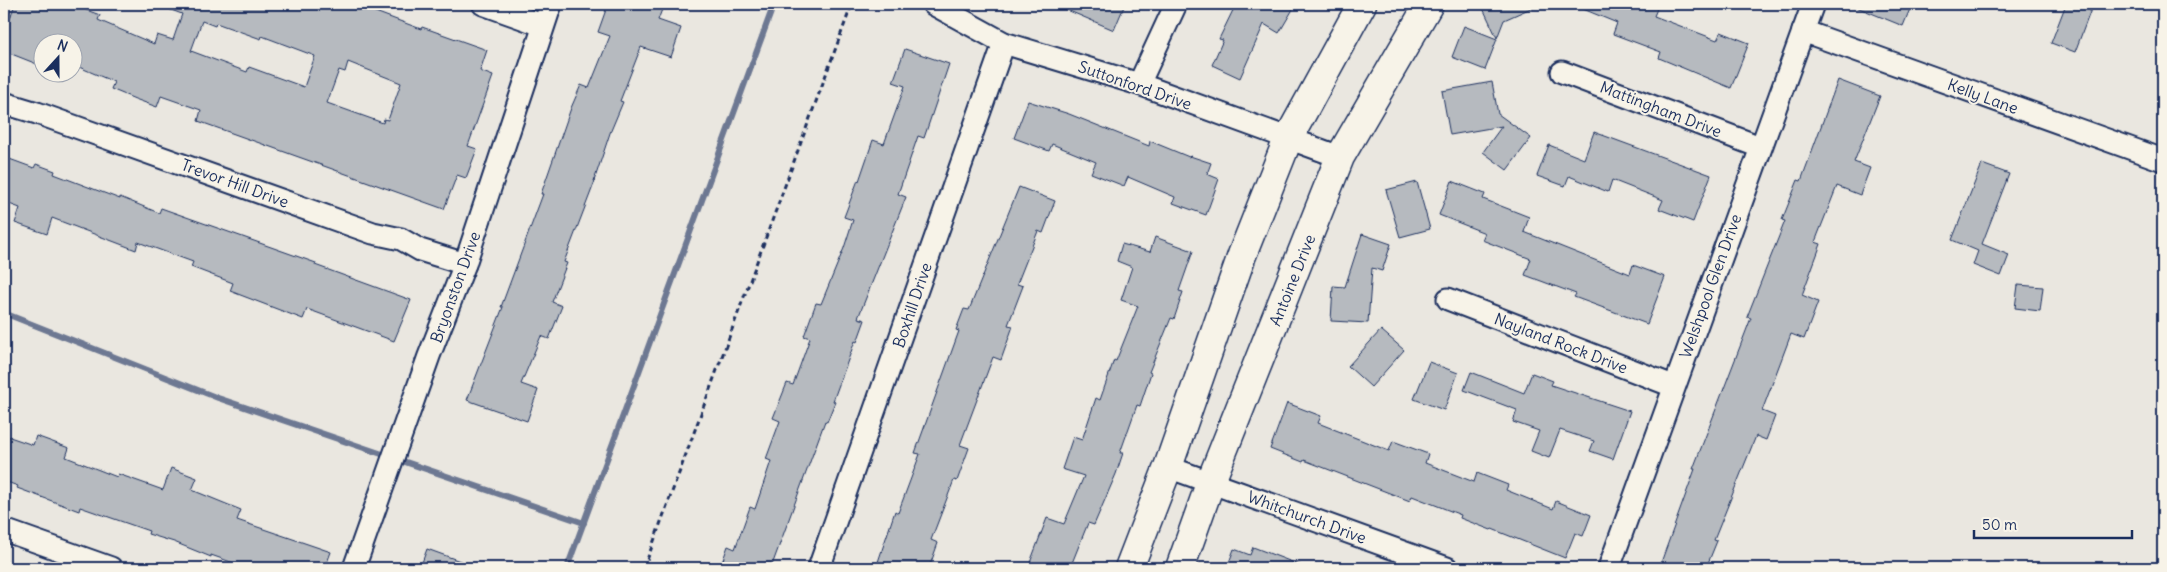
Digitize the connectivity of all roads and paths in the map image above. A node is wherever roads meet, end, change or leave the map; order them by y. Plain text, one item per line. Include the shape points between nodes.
1 (483, 4) edge
2 (551, 4) edge
3 (852, 4) edge
4 (933, 4) edge
5 (1176, 4) edge
6 (1362, 4) edge
7 (1429, 4) edge
8 (1813, 4) edge
9 (542, 25) junction
10 (1803, 31) junction
11 (1004, 43) junction
12 (1562, 72) dead end
13 (1139, 84) junction
14 (4, 103) edge
15 (1288, 140) junction
16 (1760, 147) junction
17 (1340, 157) junction
18 (2163, 160) edge
19 (465, 264) junction
20 (1448, 299) dead end
21 (1673, 386) junction
22 (1168, 467) junction
23 (1212, 481) junction
24 (4, 530) edge
25 (111, 568) edge
26 (354, 568) edge
27 (644, 568) edge
28 (819, 568) edge
29 (1130, 568) edge
30 (1180, 568) edge
31 (1447, 568) edge
32 (1609, 568) edge

1 - 9 street
2 - 9 street, Bryonston Drive
3 - 27 path
4 - 11 street, Suttonford Drive
5 - 13 street
6 - 15 main road
7 - 17 main road, Antoine Drive
8 - 10 street, Welshpool Glen Drive
9 - 19 street, Bryonston Drive
10 - 16 street, Welshpool Glen Drive
10 - 18 street, Kelly Lane
11 - 13 street, Suttonford Drive
11 - 28 street, Boxhill Drive
12 - 16 street, Mattingham Drive
13 - 15 street, Suttonford Drive
14 - 19 street, Trevor Hill Drive via 373,233 401,239 420,250
15 - 17 street, Suttonford Drive
15 - 22 main road via 1242,255
16 - 21 street, Welshpool Glen Drive
17 - 23 main road, Antoine Drive
19 - 26 street, Bryonston Drive
20 - 21 street, Nayland Rock Drive
21 - 32 street, Welshpool Glen Drive
22 - 23 street, Whitchurch Drive
22 - 29 main road
23 - 30 main road, Antoine Drive
23 - 31 street, Whitchurch Drive
24 - 25 street

